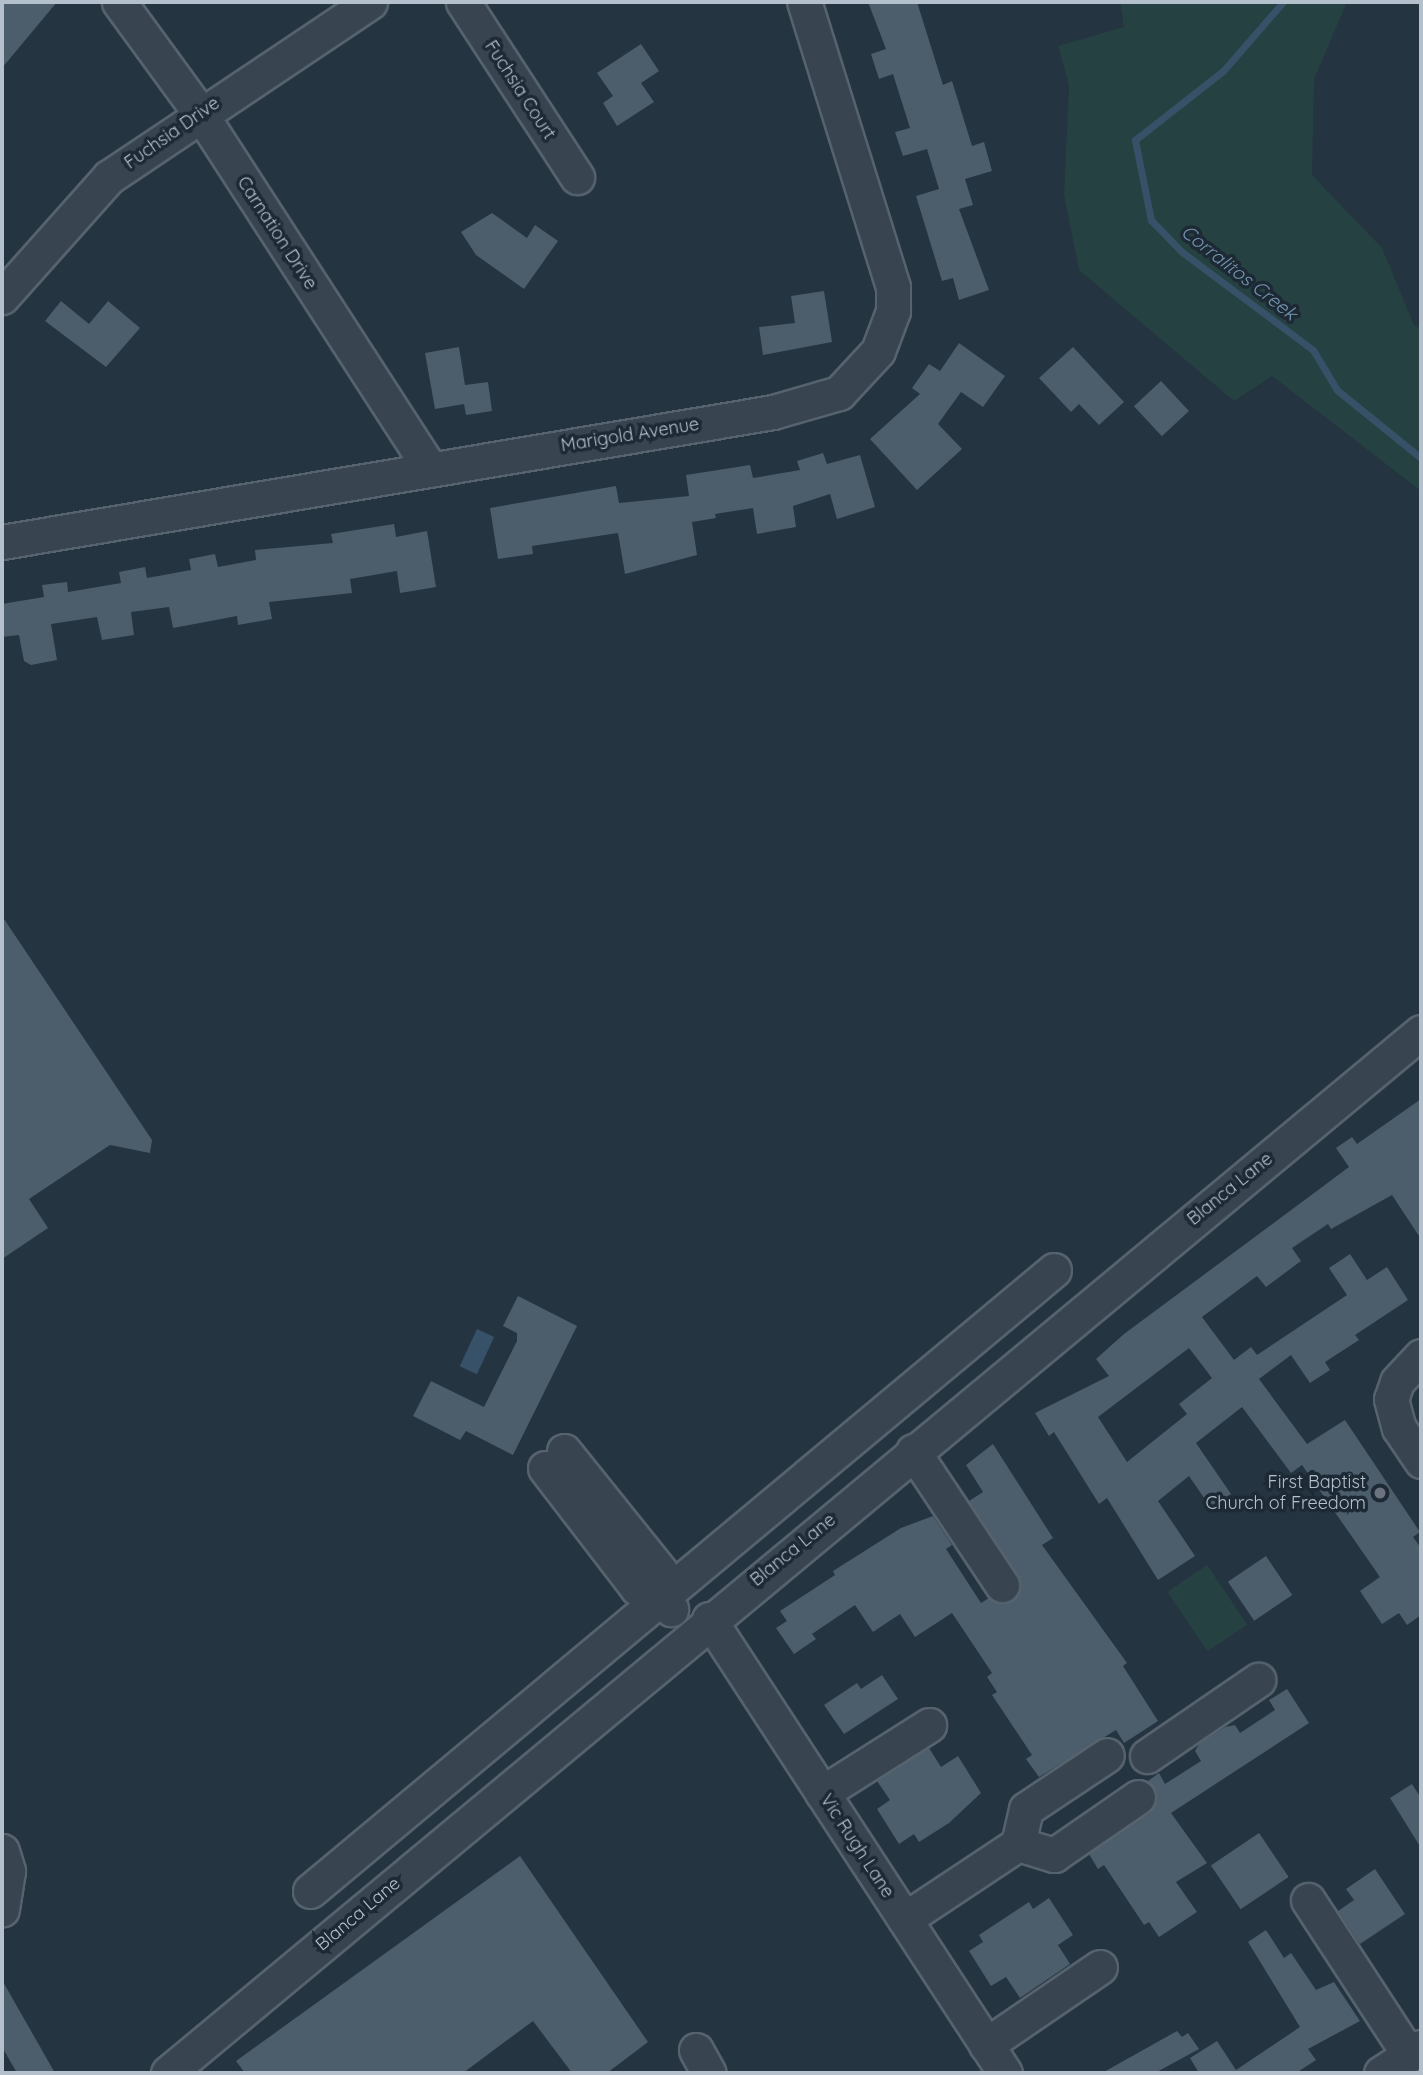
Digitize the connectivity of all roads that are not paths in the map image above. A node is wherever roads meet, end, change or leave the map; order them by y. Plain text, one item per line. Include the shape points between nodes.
1 (119, 2) edge
2 (370, 2) edge
3 (463, 2) edge
4 (804, 2) edge
5 (200, 113) junction
6 (577, 177) dead end
7 (2, 297) edge
8 (429, 467) junction
9 (2, 542) edge
10 (1421, 1032) edge
11 (1054, 1270) dead end
12 (1421, 1357) edge
13 (913, 1451) junction
14 (554, 1459) dead end
15 (1421, 1461) edge
16 (1002, 1585) dead end
17 (661, 1597) junction
18 (701, 1627) junction
19 (1258, 1680) dead end
20 (929, 1725) dead end
21 (1107, 1755) dead end
22 (1147, 1756) dead end
23 (822, 1793) junction
24 (1139, 1797) dead end
25 (1018, 1844) junction
26 (2, 1851) edge
27 (310, 1891) dead end
28 (1308, 1900) dead end
29 (2, 1910) edge
30 (905, 1919) junction
31 (1100, 1968) dead end
32 (986, 2045) junction
33 (1415, 2050) edge
34 (183, 2068) edge
35 (1005, 2073) edge
36 (1381, 2073) edge

1 - 5 street, Carnation Drive
2 - 5 street, Fuchsia Drive
3 - 6 street, Fuchsia Court
4 - 8 street, Marigold Avenue via 893,288 888,332 868,367 839,393 799,406
5 - 7 street, Fuchsia Drive via 92,193
5 - 8 street, Carnation Drive
8 - 9 street, Marigold Avenue
10 - 13 street, Blanca Lane
11 - 17 street
12 - 15 street via 1397,1382 1391,1399 1399,1427
13 - 16 street
13 - 18 street, Blanca Lane
14 - 17 street via 637,1588
17 - 18 street, Vic Rugh Lane
17 - 27 street
18 - 23 street, Vic Rugh Lane
18 - 34 street, Blanca Lane
19 - 22 street
20 - 23 street
21 - 25 street via 1026,1809
23 - 30 street, Vic Rugh Lane
24 - 25 street via 1054,1855
25 - 30 street
26 - 29 street via 8,1871
28 - 33 street
30 - 32 street, Vic Rugh Lane
31 - 32 street
32 - 35 street, Vic Rugh Lane
33 - 36 street

